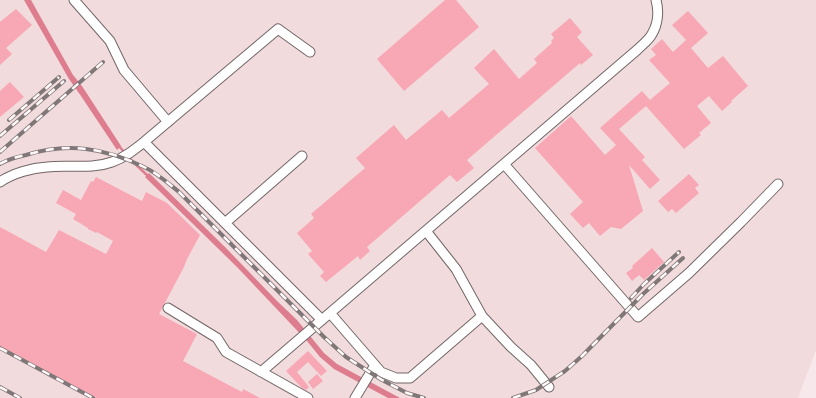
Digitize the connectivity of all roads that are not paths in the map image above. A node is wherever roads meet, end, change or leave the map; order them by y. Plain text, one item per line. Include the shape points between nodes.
1 (74, 0) edge
2 (656, 0) edge
3 (310, 52) dead end
4 (168, 122) junction
5 (144, 142) junction
6 (302, 156) dead end
7 (504, 164) junction
8 (2, 177) edge
9 (778, 184) dead end
10 (225, 223) junction
11 (426, 231) junction
12 (168, 308) dead end
13 (330, 313) junction
14 (482, 316) junction
15 (322, 320) junction
16 (375, 365) junction
17 (261, 372) junction
18 (549, 387) dead end
19 (308, 398) edge
20 (355, 398) edge

1 - 4 lane via 110,41 124,70
2 - 7 lane via 657,21 652,35
3 - 4 lane via 278,29
4 - 5 lane
5 - 8 lane via 107,164 48,166
5 - 10 lane
6 - 10 lane
7 - 9 lane via 638,318 689,273
7 - 11 lane
10 - 15 lane
11 - 13 lane
11 - 14 lane via 456,269
12 - 17 lane via 218,338 226,352
13 - 15 lane
13 - 16 lane
14 - 16 lane via 410,378 396,378 381,372
14 - 18 lane via 531,364
15 - 17 lane
16 - 20 lane
17 - 19 lane

